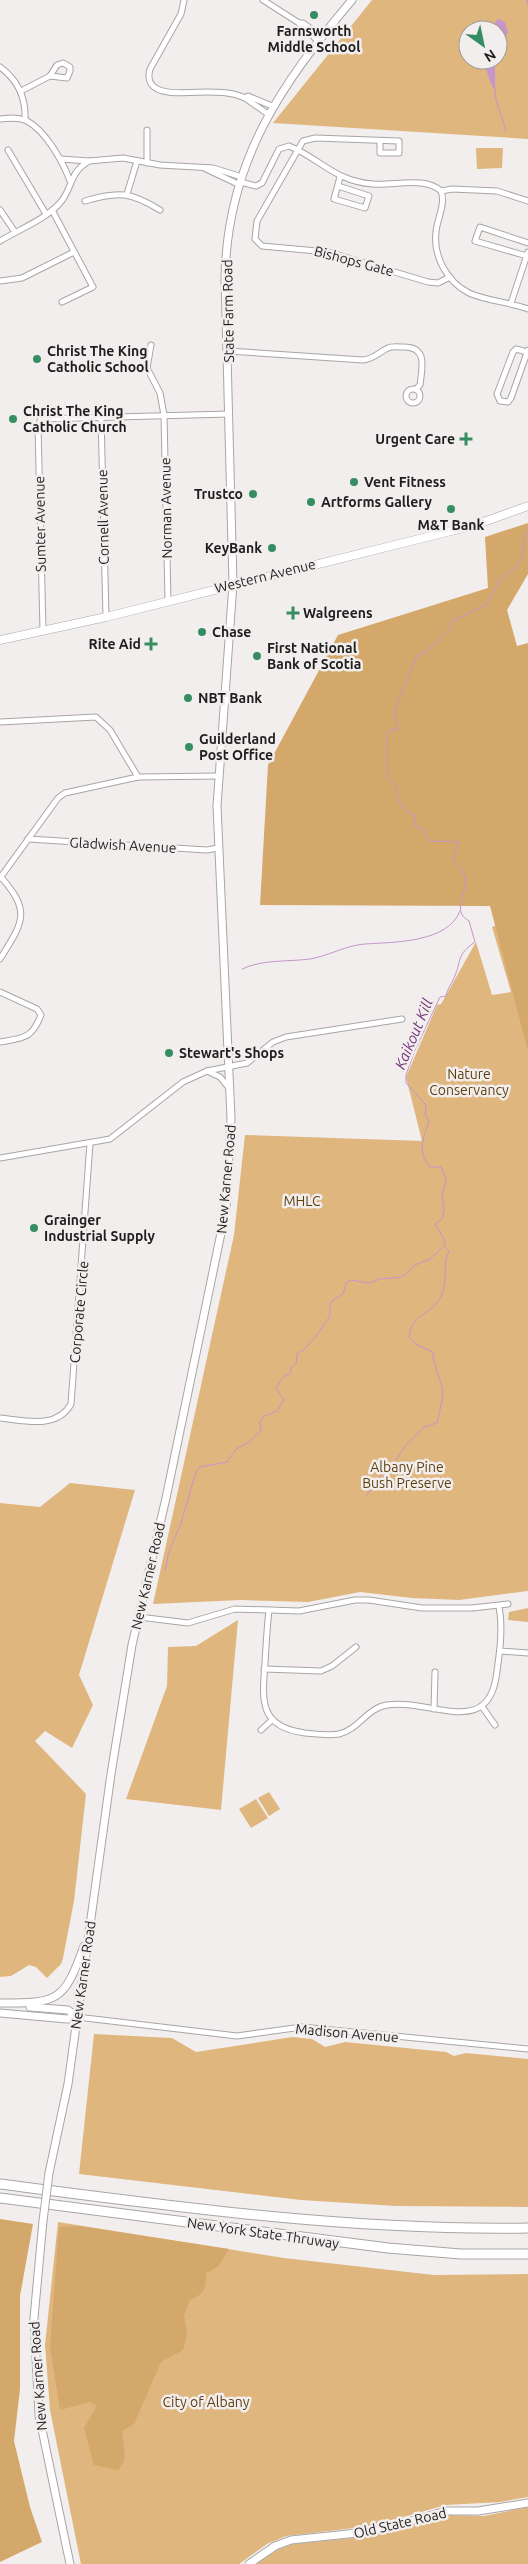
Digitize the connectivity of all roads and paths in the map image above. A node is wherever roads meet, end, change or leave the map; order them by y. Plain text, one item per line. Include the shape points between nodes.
1 (184, 0) edge
2 (263, 0) edge
3 (352, 0) edge
4 (358, 0) edge
5 (323, 37) junction
6 (0, 67) edge
7 (50, 76) dead end
8 (20, 90) junction
9 (245, 98) junction
10 (272, 106) junction
11 (268, 114) junction
12 (0, 119) edge
13 (25, 120) junction
14 (147, 130) dead end
15 (380, 141) dead end
16 (8, 150) dead end
17 (296, 150) junction
18 (61, 159) junction
19 (89, 161) junction
20 (138, 161) junction
21 (146, 162) junction
22 (340, 177) junction
23 (70, 181) junction
24 (241, 181) junction
25 (338, 186) junction
26 (441, 191) junction
27 (127, 194) junction
28 (528, 201) edge
29 (85, 202) dead end
30 (0, 210) edge
31 (52, 210) junction
32 (160, 210) dead end
33 (46, 214) junction
34 (15, 232) junction
35 (0, 242) edge
36 (528, 243) edge
37 (74, 252) junction
38 (527, 254) edge
39 (450, 277) junction
40 (0, 281) edge
41 (62, 302) dead end
42 (511, 303) junction
43 (528, 308) edge
44 (151, 345) dead end
45 (228, 351) junction
46 (528, 351) edge
47 (416, 389) dead end
48 (229, 414) junction
49 (164, 415) junction
50 (101, 416) junction
51 (528, 506) edge
52 (233, 584) junction
53 (168, 601) junction
54 (106, 616) junction
55 (43, 630) junction
56 (0, 640) edge
57 (0, 722) edge
58 (218, 776) junction
59 (138, 778) junction
60 (28, 839) junction
61 (218, 848) junction
62 (0, 877) edge
63 (0, 959) edge
64 (0, 992) edge
65 (402, 1020) dead end
66 (0, 1042) edge
67 (228, 1066) junction
68 (207, 1071) junction
69 (229, 1090) junction
70 (90, 1142) junction
71 (0, 1158) edge
72 (0, 1418) edge
73 (508, 1604) dead end
74 (499, 1606) junction
75 (269, 1610) junction
76 (138, 1617) junction
77 (356, 1646) dead end
78 (500, 1651) junction
79 (528, 1653) edge
80 (264, 1669) junction
81 (435, 1672) dead end
82 (483, 1708) junction
83 (434, 1709) junction
84 (272, 1720) junction
85 (495, 1725) dead end
86 (261, 1730) dead end
87 (89, 1932) junction
88 (0, 2004) edge
89 (0, 2013) edge
90 (77, 2017) junction
91 (528, 2049) edge
92 (0, 2184) edge
93 (0, 2198) edge
94 (528, 2228) edge
95 (528, 2254) edge
96 (528, 2503) edge
97 (70, 2564) edge
98 (249, 2564) edge

1 - 9 street via 180,14 150,69 151,81 161,91 172,94 221,92
2 - 5 street
3 - 5 main road, State Farm Road
4 - 5 main road, State Farm Road
5 - 10 main road, State Farm Road
6 - 8 street via 14,79
7 - 8 street
8 - 13 street
9 - 10 street via 248,96
9 - 11 street
10 - 11 main road, State Farm Road
11 - 24 main road, State Farm Road
12 - 13 street
13 - 18 street via 36,128
14 - 21 street
15 - 17 street via 310,138 302,141
16 - 33 street
17 - 22 street
17 - 24 street via 289,146 279,149 259,185
17 - 39 street, Bishops Gate via 257,221 254,236 257,242 262,246 328,252 428,282
18 - 19 street
18 - 23 street
19 - 20 street via 108,157
19 - 23 street via 77,170
20 - 21 street
20 - 27 street
21 - 24 street via 204,168
22 - 25 street
22 - 26 street via 373,184 428,184
23 - 31 street via 66,194
24 - 45 main road, State Farm Road via 230,223 225,269
25 - 25 street via 334,199 365,208 369,196
26 - 28 street via 497,191
26 - 39 street via 443,201 435,242
27 - 29 street
27 - 32 street
30 - 34 street
31 - 33 street
31 - 37 street
33 - 34 street
34 - 35 street
36 - 38 street via 480,227 475,241
37 - 40 street via 22,278
37 - 41 street via 93,287
38 - 42 street
39 - 42 street via 469,292
42 - 43 street
44 - 49 street, Norman Avenue via 147,368 160,393
45 - 47 street via 364,360 389,347 413,348 419,351 422,360 420,385
45 - 48 main road, State Farm Road
46 - 46 street via 516,349 513,352 497,394 500,401 508,402 511,398
48 - 49 street
48 - 52 main road, State Farm Road
49 - 50 street
49 - 53 street, Norman Avenue
50 - 54 street, Cornell Avenue
50 - 55 street, Sumter Avenue via 41,419 38,426
51 - 52 main road, Western Avenue via 466,527
52 - 53 main road, Western Avenue
52 - 58 main road, New Karner Road
53 - 54 main road, Western Avenue
54 - 55 main road, Western Avenue
55 - 56 main road, Western Avenue
57 - 59 street via 96,717 113,735
58 - 59 street
58 - 61 main road, New Karner Road
59 - 60 street via 76,789 61,795
60 - 61 street, Gladwish Avenue via 207,850
60 - 62 street
61 - 67 main road, New Karner Road
62 - 63 street via 19,900 23,916 18,931
64 - 66 street via 39,1011 40,1017 26,1037
65 - 67 street via 286,1037 273,1042 247,1064
67 - 68 street
67 - 69 main road, New Karner Road
68 - 69 street via 220,1077
68 - 70 street via 176,1087 116,1136
69 - 76 main road, New Karner Road via 231,1147 223,1226
70 - 71 street
70 - 72 street, Corporate Circle via 70,1404 64,1414 41,1422
73 - 74 street
74 - 75 street via 422,1608 355,1600 299,1611
74 - 78 street
75 - 76 street via 235,1609 178,1623
75 - 80 street
76 - 87 main road, New Karner Road via 111,1774
77 - 80 street via 321,1671
78 - 79 street
78 - 82 street via 496,1686
80 - 84 street via 263,1701
81 - 83 street
82 - 83 street via 464,1711
82 - 85 street
83 - 84 street via 386,1705 370,1713 352,1729 329,1735 291,1731
84 - 86 street
87 - 88 main road via 74,1976 62,1992 40,2003
87 - 90 main road, New Karner Road
88 - 90 main road via 68,2010
89 - 90 main road via 66,2019
90 - 91 street, Madison Avenue via 237,2036 302,2027
90 - 97 main road, New Karner Road, bridge via 43,2221 34,2318 39,2415
92 - 94 highway, New York State Thruway via 276,2219 414,2228
93 - 95 highway, New York State Thruway via 388,2248 461,2254
96 - 98 main road, Old State Road via 478,2511 446,2511 376,2531 291,2540 275,2546

